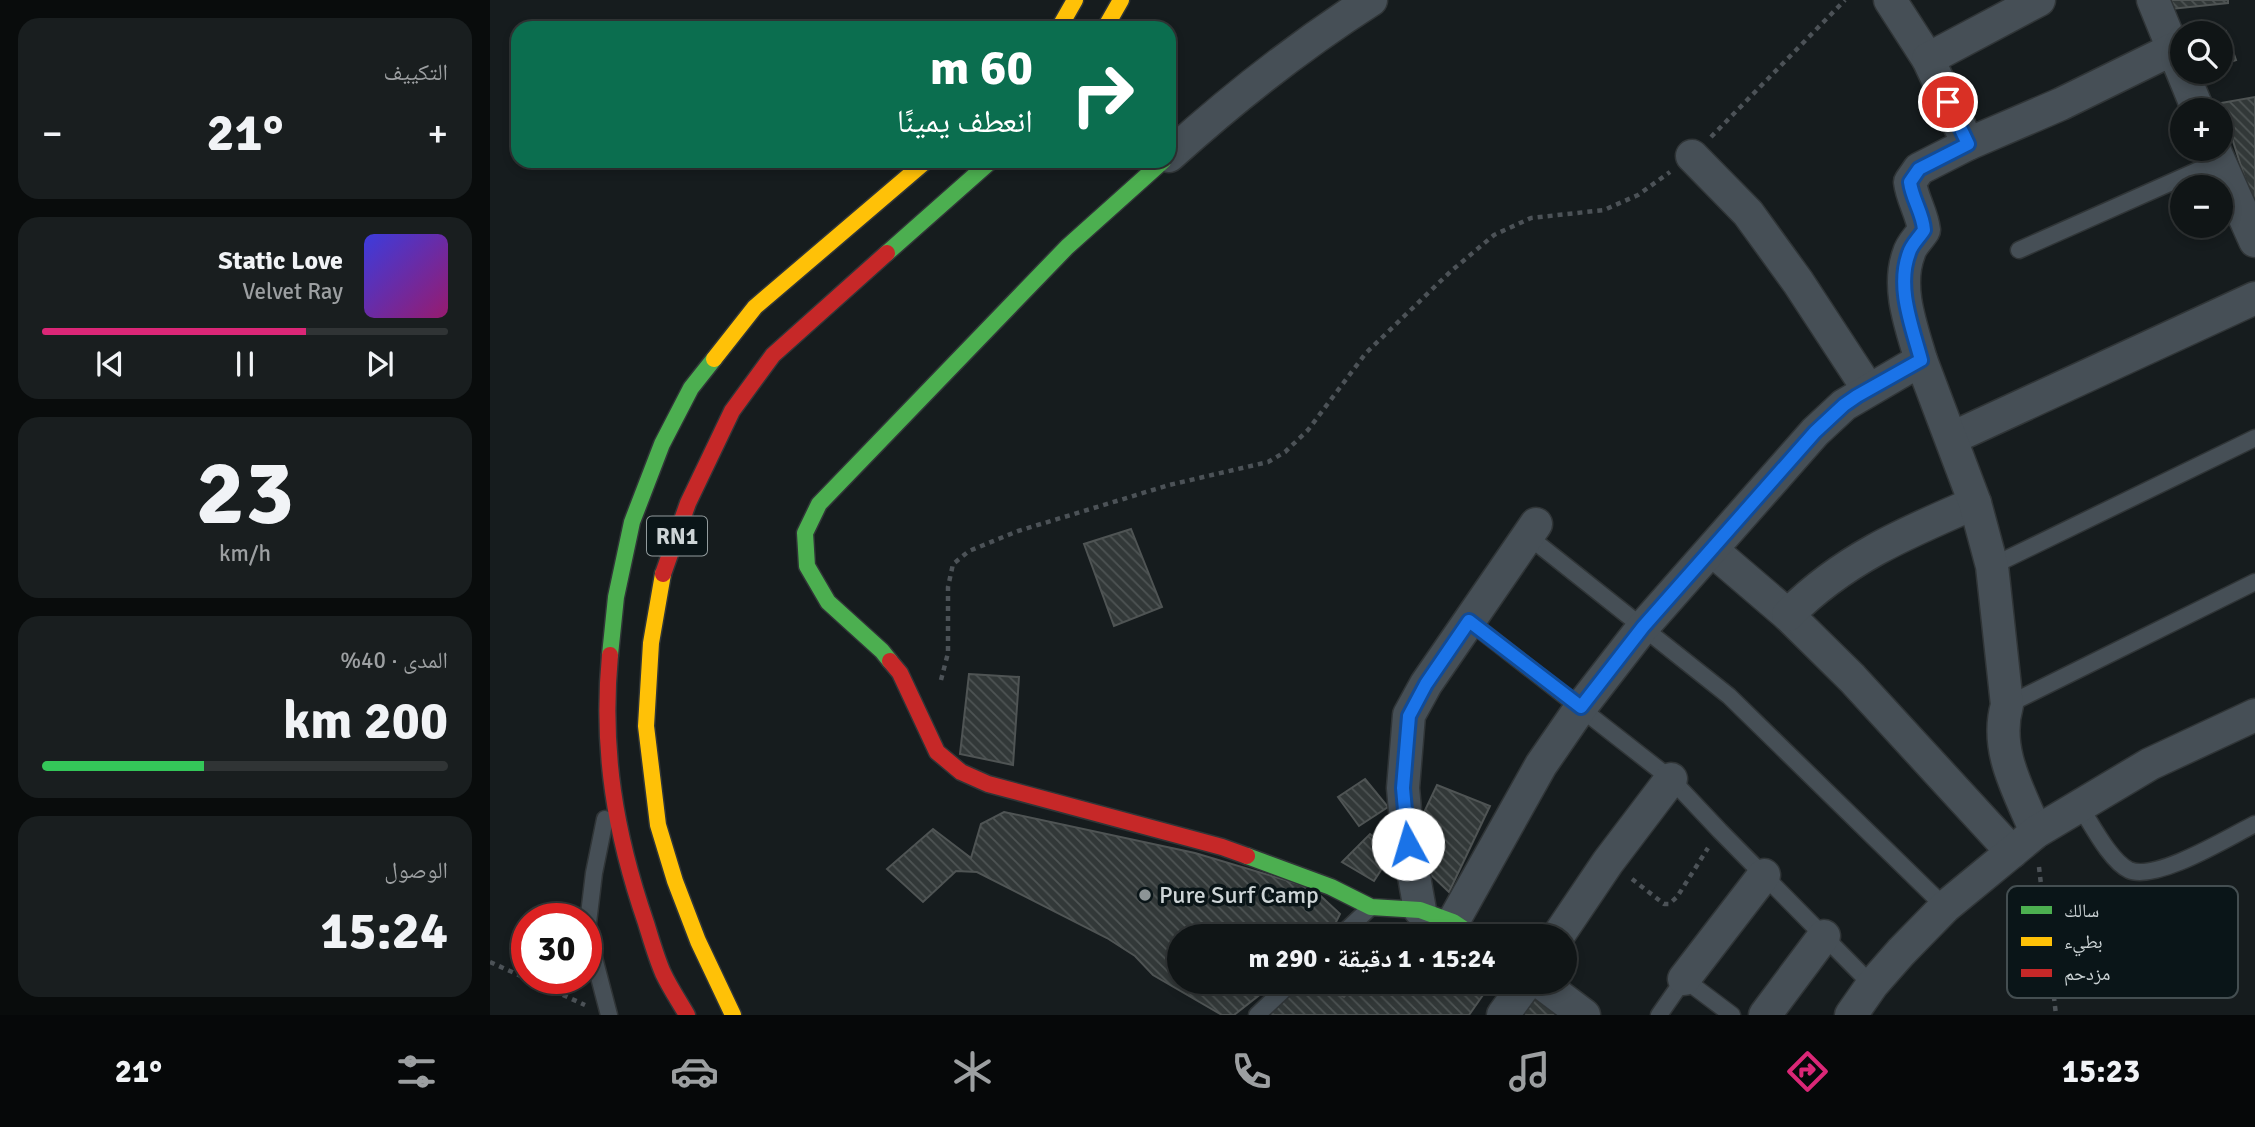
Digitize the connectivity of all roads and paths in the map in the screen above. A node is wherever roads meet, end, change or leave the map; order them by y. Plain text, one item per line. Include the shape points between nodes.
1 (1075, 0) edge
2 (1121, 0) edge
3 (1371, 0) edge
4 (1845, 0) edge
5 (1890, 0) edge
6 (2039, 0) edge
7 (2153, 0) edge
8 (1063, 21) edge
9 (1109, 21) edge
10 (2170, 42) edge
11 (2170, 50) edge
12 (1928, 59) junction
13 (1968, 144) junction
14 (1176, 150) edge
15 (1692, 156) junction
16 (2204, 161) edge
17 (2219, 161) edge
18 (918, 168) edge
19 (983, 168) edge
20 (1155, 168) edge
21 (2255, 241) edge
22 (2019, 250) dead end
23 (2255, 298) edge
24 (1921, 360) junction
25 (1868, 389) junction
26 (1952, 438) junction
27 (2255, 438) edge
28 (1975, 503) junction
29 (1532, 530) joint
30 (1712, 550) junction
31 (1992, 566) junction
32 (2255, 582) edge
33 (1788, 615) junction
34 (1469, 621) junction
35 (1643, 627) junction
36 (2007, 705) junction
37 (1581, 707) junction
38 (2255, 715) edge
39 (923, 725) junction
40 (1671, 779) junction
41 (611, 789) junction
42 (2080, 805) junction
43 (2255, 824) edge
44 (1720, 831) junction
45 (2036, 832) junction
46 (2012, 852) junction
47 (1608, 862) junction
48 (1764, 875) junction
49 (2042, 886) edge
50 (1371, 907) junction
51 (1945, 907) junction
52 (1420, 910) junction
53 (1353, 924) edge
54 (1452, 924) edge
55 (1466, 924) edge
56 (1566, 924) edge
57 (1824, 936) junction
58 (490, 962) edge
59 (1684, 979) junction
60 (1872, 985) junction
61 (1279, 994) edge
62 (1518, 994) edge
63 (1556, 994) edge
64 (602, 1012) edge
65 (687, 1015) edge
66 (733, 1015) edge
67 (1257, 1015) edge
68 (1503, 1015) edge
69 (1584, 1015) edge
70 (1659, 1015) edge
71 (1732, 1015) edge
72 (1765, 1015) edge
73 (1851, 1015) edge

1 - 8 main road
2 - 9 main road
3 - 14 street via 1228,102
4 - 15 path
5 - 12 street
6 - 12 street
7 - 10 street
11 - 13 street
12 - 13 street
13 - 24 street via 1919,169 1910,182 1924,230 1908,255 1904,283
15 - 25 street via 1748,213
15 - 39 path via 1638,195 1604,211 1531,218 1494,234 1366,353 1308,430 1268,463 1144,493 1018,531 969,551 953,564 948,587 948,653
16 - 22 lane
17 - 21 street
18 - 41 main road, RN1 via 755,307 691,388 662,444 632,522 616,597 608,677
19 - 66 main road, RN1 via 773,355 732,411 688,503 663,575 651,643 646,726 658,825 698,942
20 - 39 main road via 1067,247 858,462 819,505 805,533 807,566 828,602 900,673
23 - 26 street
24 - 25 street
24 - 26 street
25 - 30 street via 1815,432
26 - 28 street
27 - 31 lane
28 - 31 street
28 - 33 street via 1847,566
29 - 34 street
29 - 35 lane
30 - 33 street
30 - 35 street
31 - 36 street
32 - 36 lane
33 - 46 street
34 - 37 lane
34 - 52 street via 1409,716 1403,788
35 - 37 street
35 - 51 lane via 1729,696
36 - 45 street via 2003,718 2006,760
37 - 40 lane
37 - 55 street via 1541,765
38 - 42 street via 2150,764
39 - 50 main road via 937,752 961,772 988,784 1222,847 1331,887
40 - 44 lane
40 - 47 street
41 - 64 lane via 587,931
41 - 65 main road, RN1 via 636,897 663,973
42 - 43 lane via 2111,853 2130,870 2140,872 2173,865
42 - 45 street
44 - 47 path via 1670,904
44 - 48 lane
45 - 46 street
45 - 49 path
46 - 51 street
47 - 56 street
48 - 57 lane
48 - 59 street
50 - 52 main road
50 - 53 lane
51 - 60 street
52 - 54 main road
57 - 60 lane
57 - 72 street
58 - 64 path
59 - 70 lane
59 - 71 lane
60 - 73 street
61 - 67 lane
62 - 68 street
63 - 69 street

